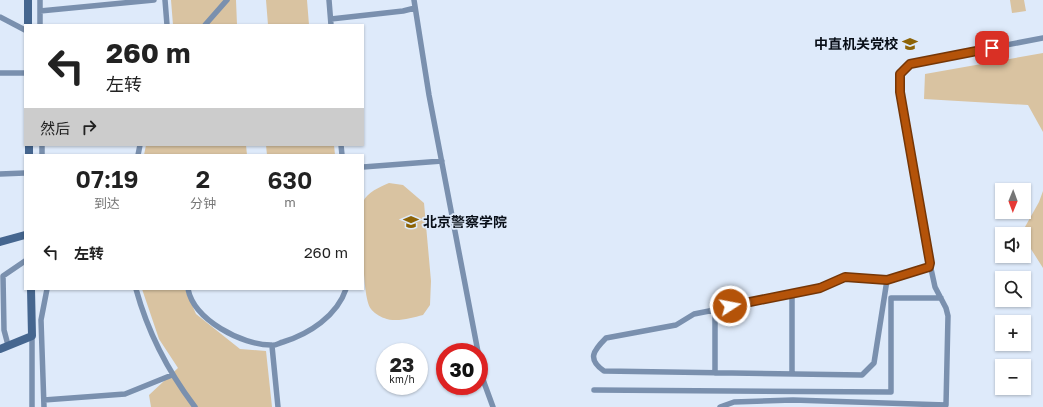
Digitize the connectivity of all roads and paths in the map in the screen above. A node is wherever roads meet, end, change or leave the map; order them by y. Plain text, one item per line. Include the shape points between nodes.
1 (28, 0) edge
2 (40, 0) edge
3 (154, 0) edge
4 (165, 0) edge
5 (227, 0) edge
6 (329, 0) edge
7 (414, 0) edge
8 (415, 8) junction
9 (40, 11) junction
10 (0, 17) edge
11 (331, 22) edge
12 (28, 24) edge
13 (40, 24) edge
14 (167, 24) edge
15 (206, 24) edge
16 (24, 29) edge
17 (1043, 38) edge
18 (0, 73) edge
19 (24, 73) edge
20 (442, 161) junction
21 (364, 167) edge
22 (24, 173) edge
23 (0, 174) edge
24 (24, 235) edge
25 (0, 242) edge
26 (24, 262) edge
27 (930, 263) junction
28 (1, 275) edge
29 (887, 280) junction
30 (2, 290) edge
31 (31, 290) edge
32 (47, 290) edge
33 (136, 290) edge
34 (188, 290) edge
35 (345, 290) edge
36 (792, 294) junction
37 (942, 298) junction
38 (2, 308) edge
39 (715, 310) junction
40 (2, 325) edge
41 (32, 336) junction
42 (476, 343) edge
43 (8, 345) junction
44 (272, 346) junction
45 (0, 349) edge
46 (715, 373) junction
47 (792, 374) junction
48 (172, 375) junction
49 (594, 390) dead end
50 (488, 393) edge
51 (44, 400) junction
52 (735, 404) edge
53 (32, 407) edge
54 (44, 407) edge
55 (195, 407) edge
56 (278, 407) edge
57 (493, 407) edge
58 (720, 407) edge

1 - 12 street
2 - 9 street
3 - 9 street
4 - 14 street
5 - 15 street
6 - 11 street
7 - 8 street
8 - 11 street
8 - 20 street
9 - 13 street
10 - 16 street
17 - 27 street via 917,62 905,68 900,74 900,92
18 - 19 street
20 - 21 street
20 - 42 street
22 - 23 street
24 - 25 street
26 - 28 street
27 - 29 street via 924,270
27 - 37 street via 936,287
28 - 30 street
29 - 36 street via 845,277 820,288
29 - 47 street via 874,363 862,375
30 - 38 street
31 - 41 street
32 - 51 street via 41,320
33 - 48 street via 143,315
34 - 44 street via 194,304 221,329 239,338
35 - 44 street via 337,306 316,327 292,340
36 - 39 street
36 - 47 street
37 - 49 street via 891,298 891,392
37 - 52 street via 948,316 946,405 793,400
38 - 40 street
39 - 46 street
39 - 46 street via 694,314 676,325 606,338 595,351 593,359 594,364 604,371
40 - 43 street
41 - 43 street
41 - 53 street
43 - 45 street
44 - 56 street
46 - 47 street
48 - 51 street via 125,394
48 - 55 street
50 - 57 street
51 - 54 street
52 - 58 street

